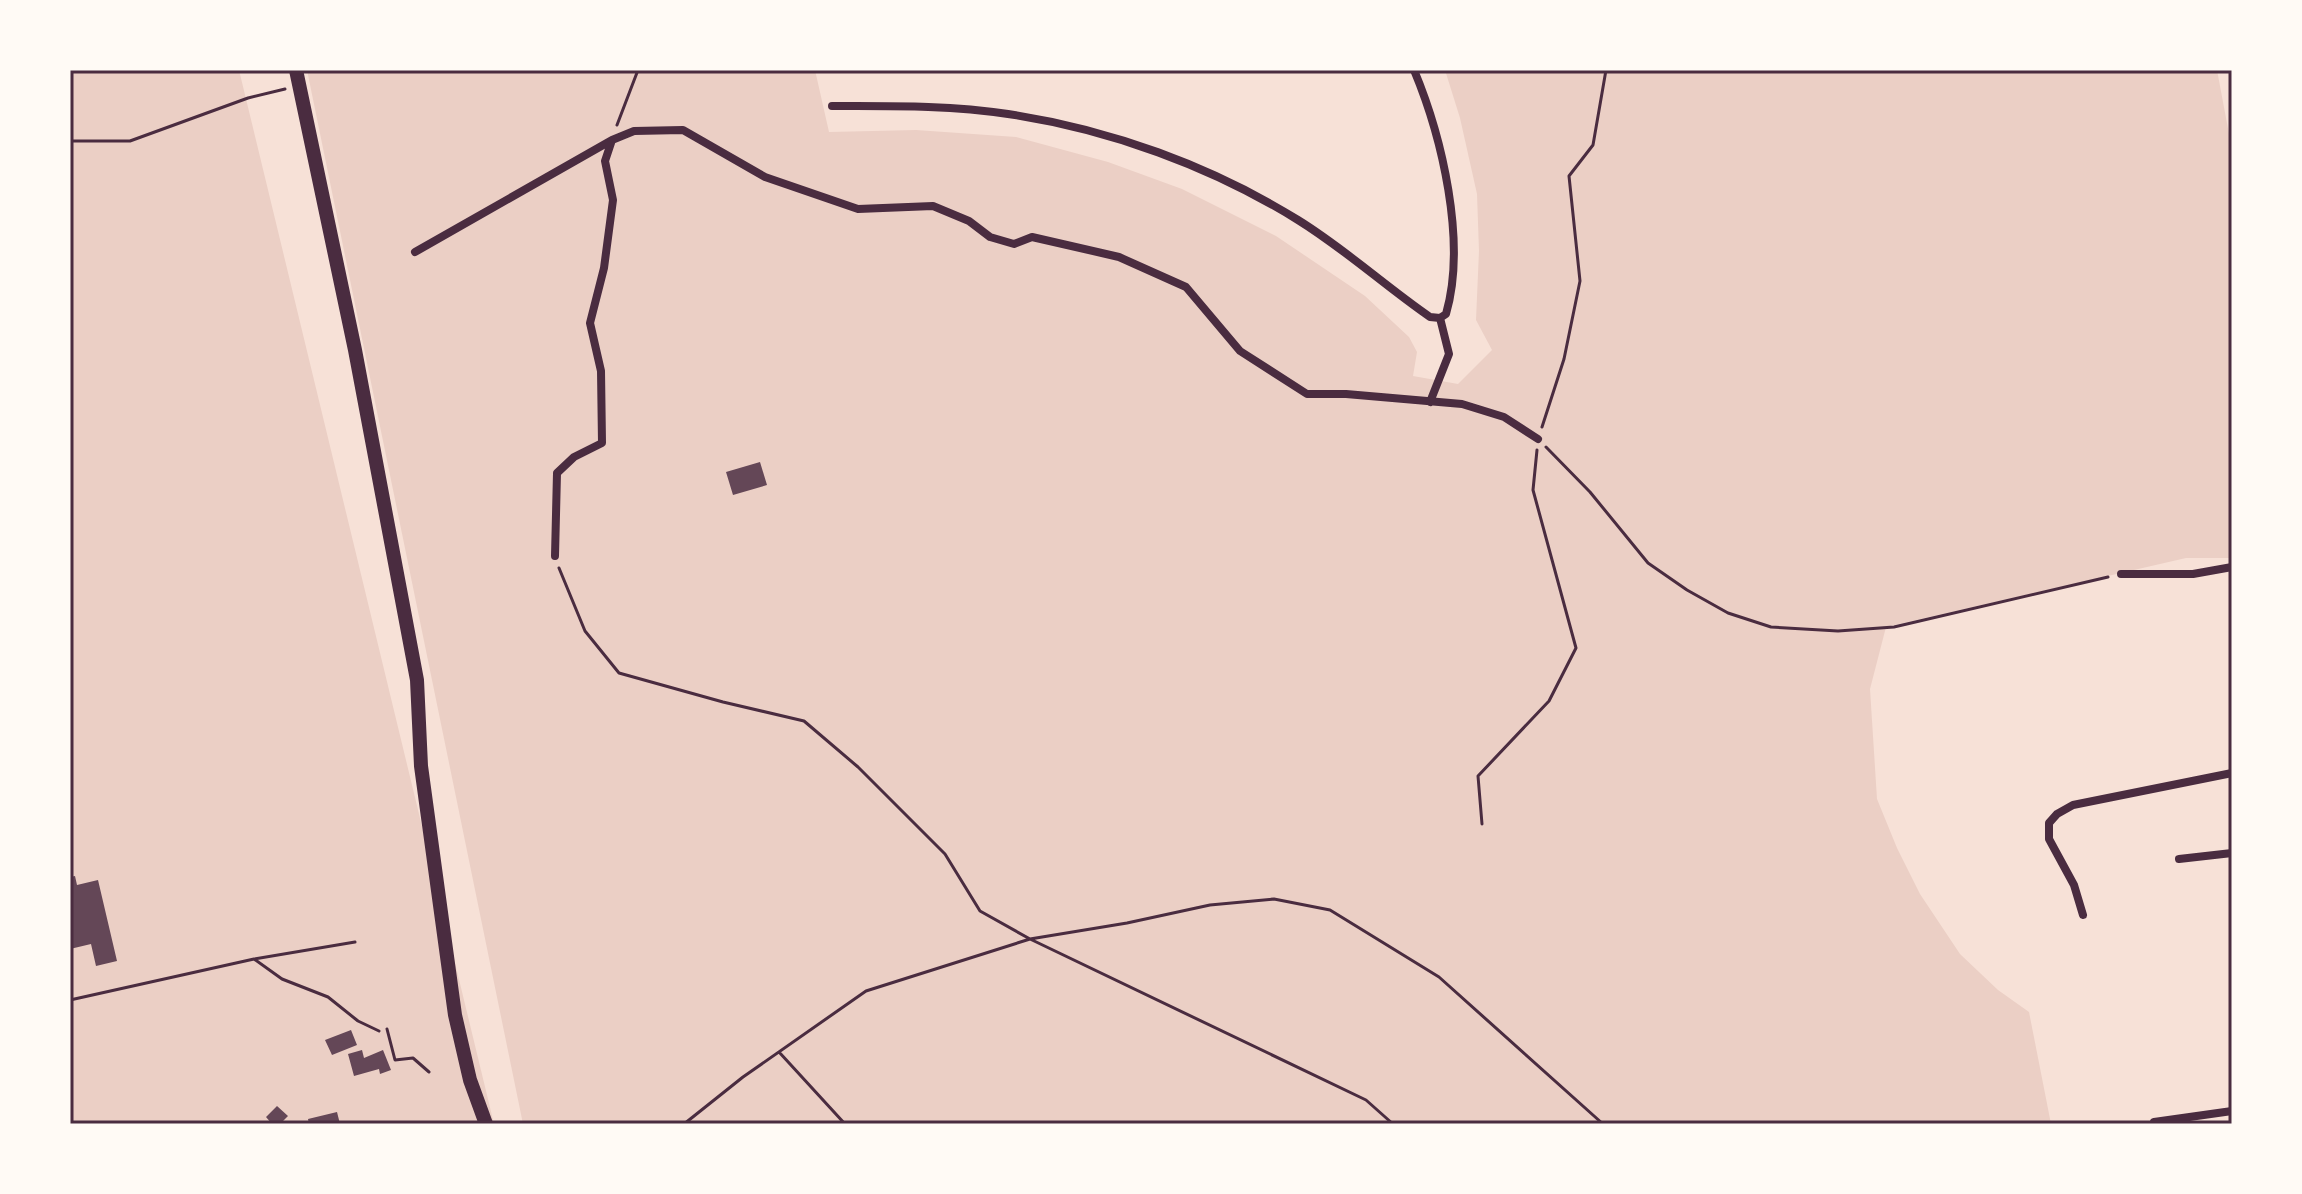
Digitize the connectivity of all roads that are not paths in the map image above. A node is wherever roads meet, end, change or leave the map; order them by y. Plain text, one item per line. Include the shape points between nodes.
1 (296, 70) edge
2 (1414, 70) edge
3 (832, 106) dead end
4 (612, 140) junction
5 (415, 252) dead end
6 (1440, 318) junction
7 (1430, 402) junction
8 (1538, 439) road end
9 (555, 556) road end
10 (2232, 567) edge
11 (2121, 574) road end
12 (2232, 773) edge
13 (2232, 853) edge
14 (2179, 859) dead end
15 (2083, 915) dead end
16 (2232, 1111) edge
17 (2154, 1122) edge
18 (486, 1124) edge

1 - 18 street via 417,680 421,766 453,1001 470,1080
2 - 6 street via 1434,124 1448,188 1452,279 1446,314
3 - 6 street via 1008,114 1149,149 1297,219 1430,317
4 - 5 street
4 - 7 street via 634,131 683,130 765,177 858,209 933,206 1014,244 1032,237 1119,257 1186,287 1240,351 1307,394
4 - 9 street via 605,161 613,200 590,323 601,371 602,443 557,473
6 - 7 street via 1449,354
7 - 8 street via 1462,404 1504,417
10 - 11 street via 2193,574
12 - 15 street via 2073,805 2057,814 2049,823 2049,839 2074,885
13 - 14 street
16 - 17 street

